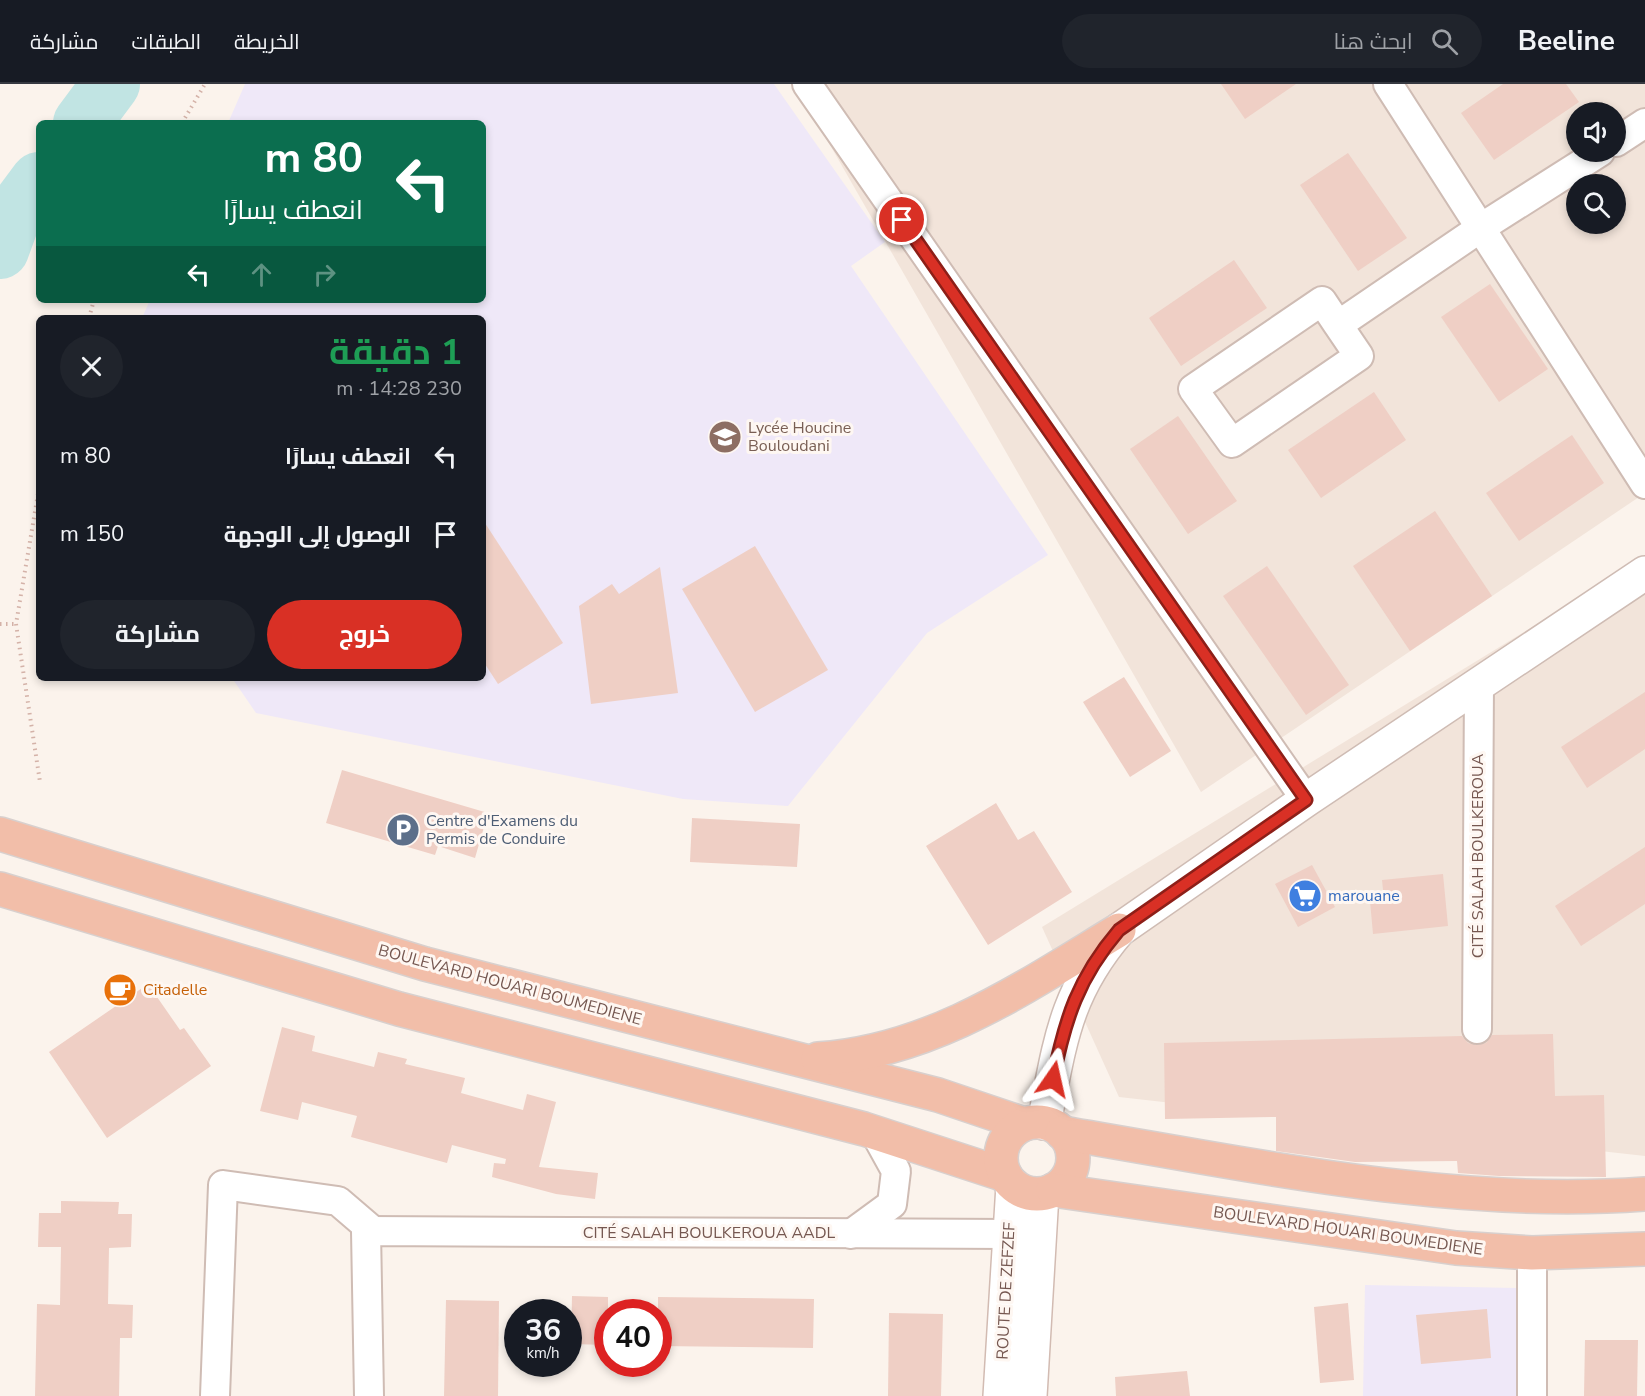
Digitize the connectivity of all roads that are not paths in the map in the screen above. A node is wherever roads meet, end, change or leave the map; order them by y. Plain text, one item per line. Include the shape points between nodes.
1 (807, 84) edge
2 (1388, 84) edge
3 (1645, 123) edge
4 (1626, 135) edge
5 (1584, 162) edge
6 (1482, 227) junction
7 (1338, 325) junction
8 (1645, 483) edge
9 (1645, 573) edge
10 (1479, 683) junction
11 (1306, 800) junction
12 (10, 837) edge
13 (4, 890) edge
14 (1119, 930) junction
15 (1477, 1029) dead end
16 (796, 1060) junction
17 (1044, 1127) junction
18 (875, 1133) junction
19 (1031, 1193) junction
20 (1645, 1194) edge
21 (373, 1231) junction
22 (851, 1234) junction
23 (1010, 1234) junction
24 (1645, 1249) edge
25 (1532, 1253) junction
26 (215, 1396) edge
27 (369, 1396) edge
28 (1000, 1396) edge
29 (1030, 1396) edge
30 (1532, 1396) edge

1 - 11 street
2 - 6 street
3 - 4 street
5 - 6 street
6 - 7 street
6 - 8 street
7 - 7 street via 1322,301 1193,389 1232,443 1359,356
9 - 10 street
10 - 11 street
10 - 15 street, CITÉ SALAH BOULKEROUA
11 - 14 street
12 - 16 highway, BOULEVARD HOUARI BOUMEDIENE via 425,964
13 - 18 highway, BOULEVARD HOUARI BOUMEDIENE via 399,1009
14 - 16 highway via 959,1023 891,1047
14 - 17 street via 1097,956 1072,1004 1061,1036
16 - 17 highway, BOULEVARD HOUARI BOUMEDIENE via 938,1095
17 - 19 highway via 1073,1152 1072,1164 1062,1184
17 - 19 highway via 1013,1131 1001,1151
17 - 20 highway, BOULEVARD HOUARI BOUMEDIENE via 1406,1188 1580,1198
18 - 19 highway, BOULEVARD HOUARI BOUMEDIENE
18 - 22 street via 896,1171 892,1204
19 - 23 street, ROUTE DE ZEFZEF
19 - 23 street, CITÉ SALAH BOULKEROUA AADL
19 - 25 highway, BOULEVARD HOUARI BOUMEDIENE via 1456,1248
19 - 29 street, ROUTE DE ZEFZEF
21 - 22 street, CITÉ SALAH BOULKEROUA AADL
21 - 26 street via 338,1202 224,1185
21 - 27 street via 366,1231
22 - 23 street, CITÉ SALAH BOULKEROUA AADL
23 - 28 street, ROUTE DE ZEFZEF
24 - 25 highway, BOULEVARD HOUARI BOUMEDIENE
25 - 30 street

